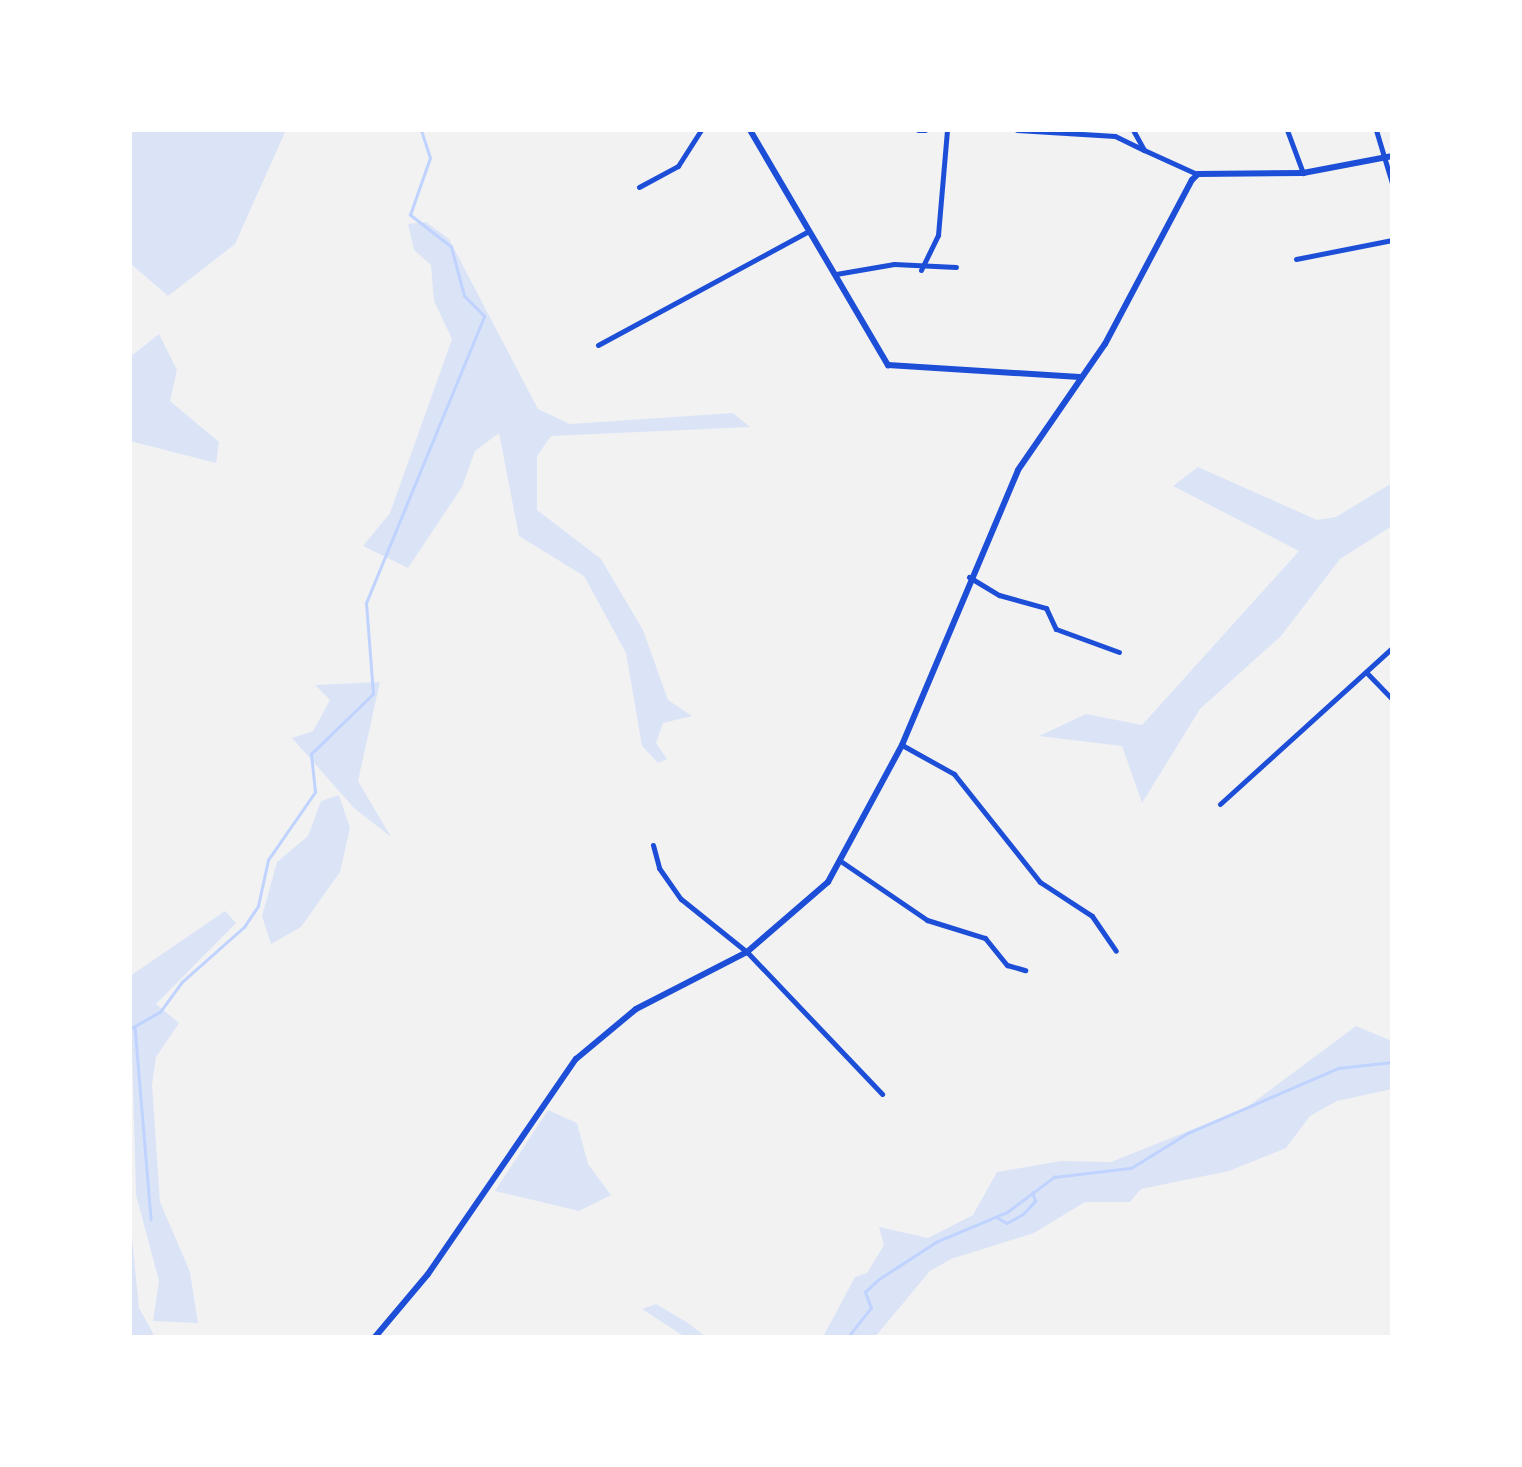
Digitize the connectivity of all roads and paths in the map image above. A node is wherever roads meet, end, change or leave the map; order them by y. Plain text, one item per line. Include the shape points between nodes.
1 (701, 130) edge
2 (750, 130) edge
3 (947, 130) edge
4 (1017, 130) edge
5 (1132, 130) edge
6 (1287, 130) edge
7 (1376, 130) edge
8 (1144, 150) junction
9 (1389, 156) edge
10 (1303, 173) junction
11 (1198, 174) junction
12 (1392, 183) edge
13 (639, 187) dead end
14 (807, 232) junction
15 (1392, 240) edge
16 (1296, 259) dead end
17 (956, 267) dead end
18 (921, 270) junction
19 (836, 274) junction
20 (598, 345) dead end
21 (1080, 377) junction
22 (969, 577) junction
23 (1392, 648) edge
24 (1120, 652) dead end
25 (1366, 672) junction
26 (1392, 700) edge
27 (902, 745) junction
28 (1220, 804) dead end
29 (653, 845) dead end
30 (842, 862) junction
31 (1116, 951) dead end
32 (747, 952) junction
33 (1025, 970) dead end
34 (882, 1094) dead end
35 (375, 1337) edge

1 - 13 street via 678,166
2 - 14 main road
3 - 18 street via 938,235
4 - 8 street via 1114,136
5 - 8 street
6 - 10 street
7 - 9 street
8 - 11 street
9 - 10 main road
9 - 12 street
10 - 11 main road
11 - 21 main road
14 - 19 main road
14 - 20 street
15 - 16 street
17 - 18 street
18 - 19 street via 894,264
19 - 21 main road via 880,355 899,370
21 - 22 main road via 1029,450
22 - 24 street via 999,595 1046,608 1056,629
22 - 27 main road
23 - 25 street
25 - 26 street
25 - 28 street
27 - 30 main road
27 - 31 street via 954,774 1040,882 1092,916
29 - 32 street via 659,868 681,899
30 - 32 main road
30 - 33 street via 928,920 985,938 1008,964
32 - 34 street
32 - 35 main road via 636,1009 576,1059 428,1274

